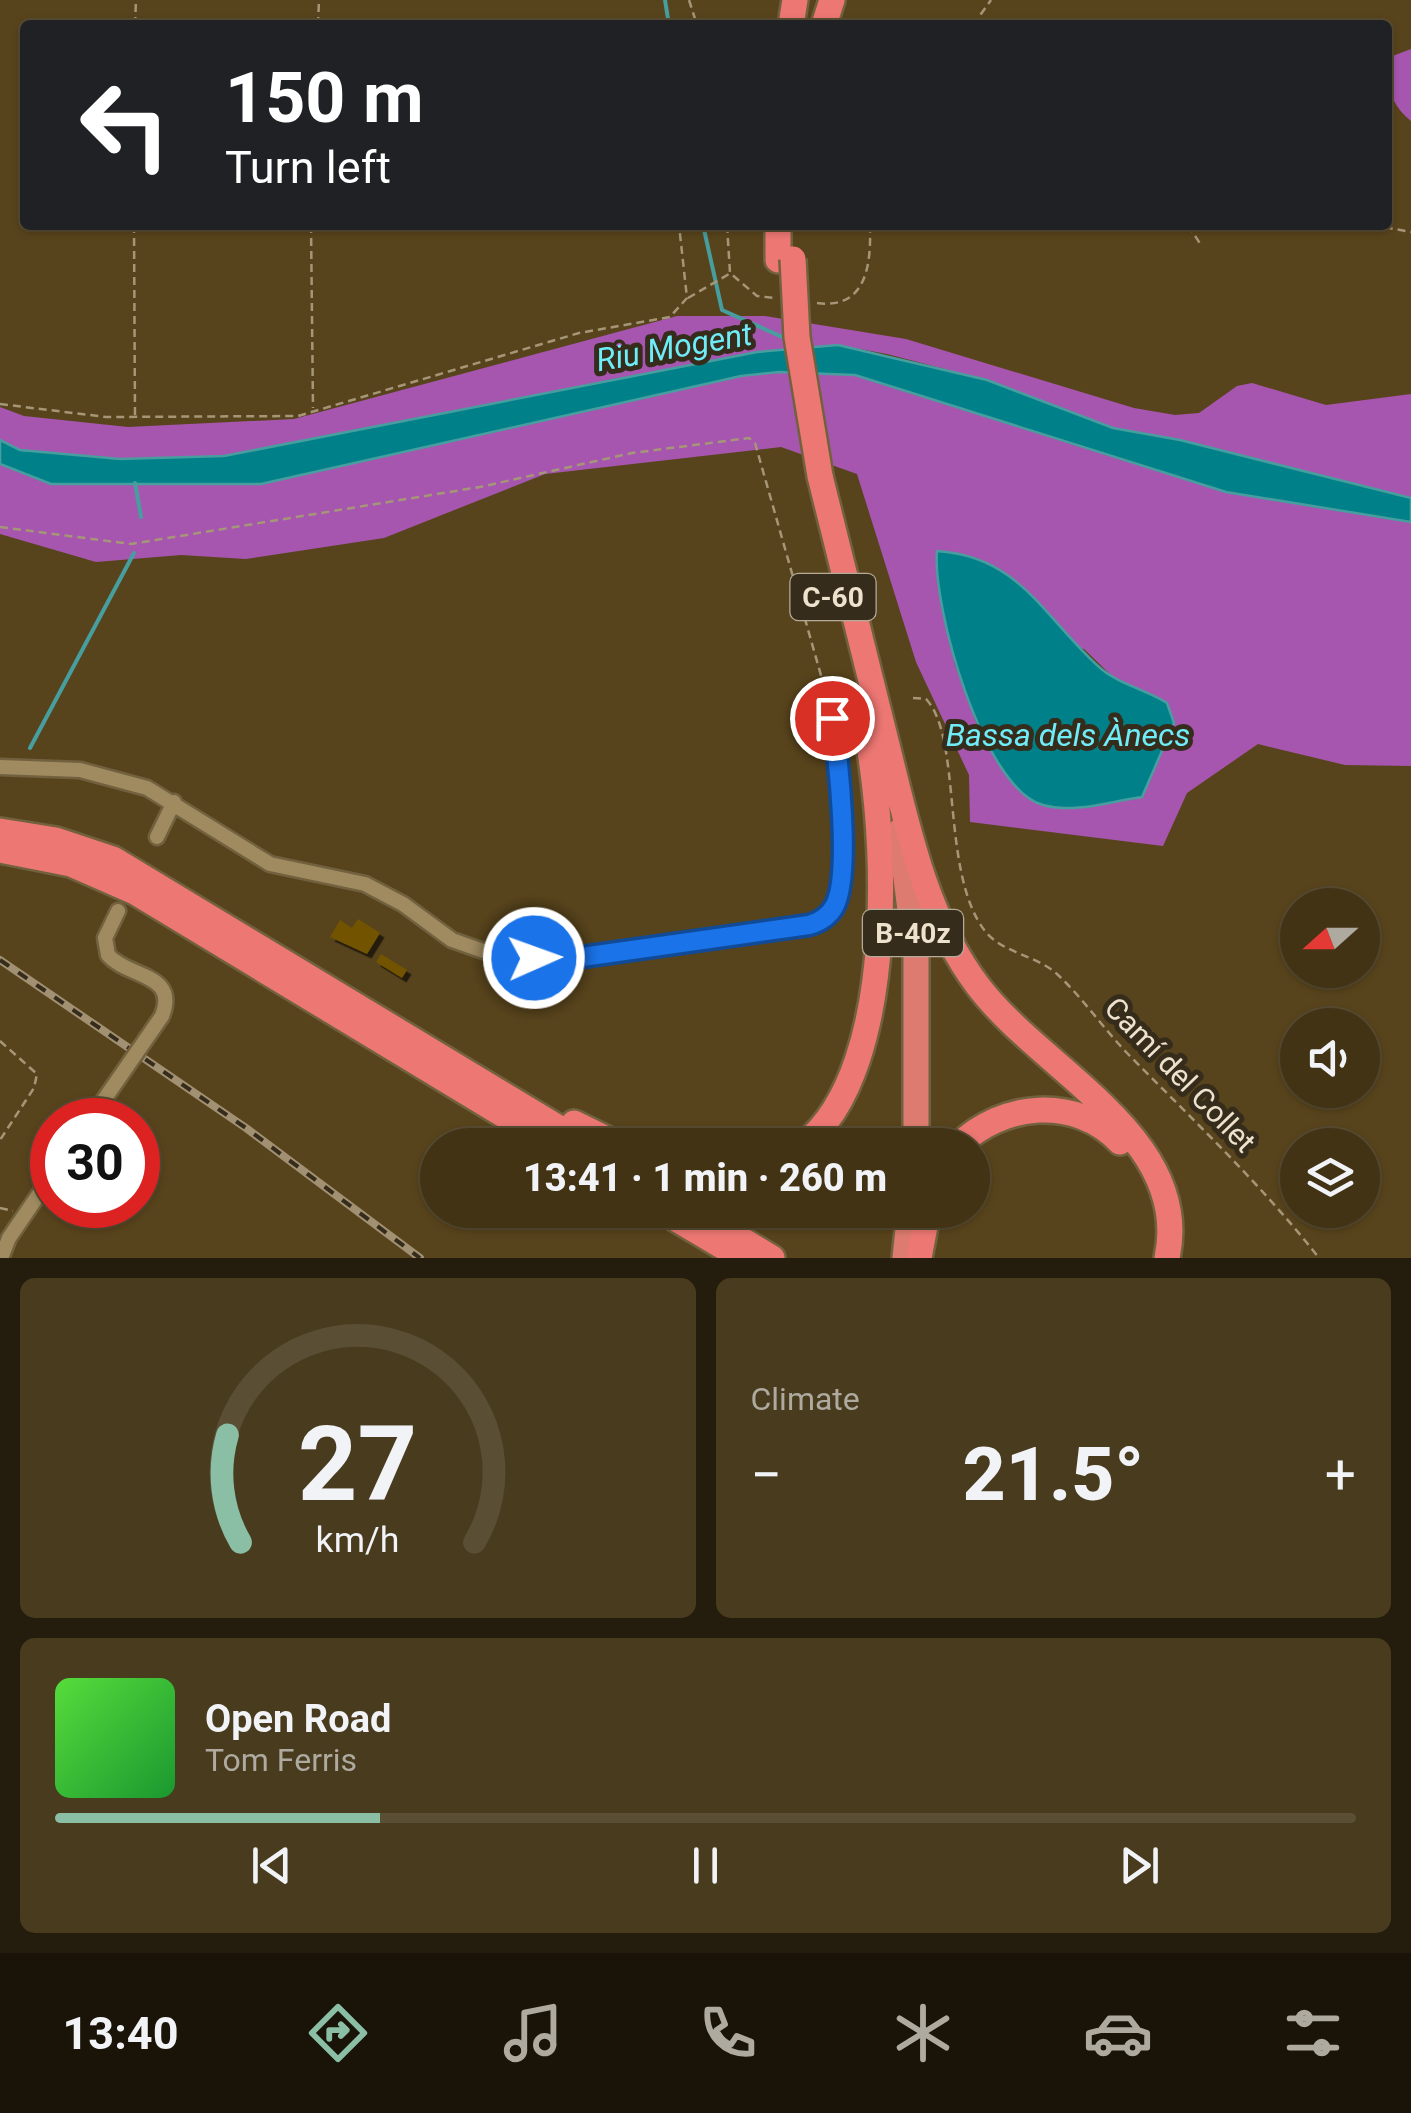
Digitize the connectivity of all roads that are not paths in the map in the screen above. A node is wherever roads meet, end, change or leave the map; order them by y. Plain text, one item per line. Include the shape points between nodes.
1 (779, 230) edge
2 (791, 230) edge
3 (785, 260) junction
4 (832, 718) road end
5 (874, 724) junction
6 (0, 766) edge
7 (174, 802) junction
8 (0, 831) edge
9 (157, 837) dead end
10 (0, 850) edge
11 (118, 910) dead end
12 (105, 1098) edge
13 (537, 1113) junction
14 (525, 1128) edge
15 (560, 1128) edge
16 (584, 1128) edge
17 (822, 1128) edge
18 (902, 1128) edge
19 (916, 1128) edge
20 (981, 1128) edge
21 (30, 1207) edge
22 (701, 1228) edge
23 (704, 1228) edge
24 (710, 1228) edge
25 (894, 1228) edge
26 (908, 1228) edge
27 (925, 1228) edge
28 (0, 1258) edge
29 (729, 1258) edge
30 (742, 1258) edge
31 (772, 1258) edge
32 (891, 1258) edge
33 (904, 1258) edge
34 (919, 1258) edge
35 (1153, 1258) edge
36 (1167, 1258) edge

1 - 3 highway, C-60
2 - 3 highway, C-60
3 - 5 highway, C-60, bridge via 812,472
4 - 7 street via 841,842 837,900 824,919 582,957 519,958 463,946 366,884 270,864
5 - 17 highway via 879,932 872,1006 846,1091
5 - 18 highway, B-40z via 902,958
5 - 19 highway, B-40z via 916,958
5 - 36 highway via 924,882 954,949 1003,1016 1148,1153 1168,1200
6 - 7 street via 80,770
7 - 9 street
8 - 13 highway via 113,859
10 - 14 highway via 71,864 135,892
11 - 12 street, bridge via 105,938 108,955 160,984 166,999 162,1016
13 - 15 highway
13 - 16 highway
20 - 35 highway via 1021,1110 1061,1112 1101,1127 1127,1149 1152,1193
21 - 28 street
22 - 29 highway
23 - 30 highway
24 - 31 highway
25 - 32 highway
26 - 33 highway
27 - 34 highway

